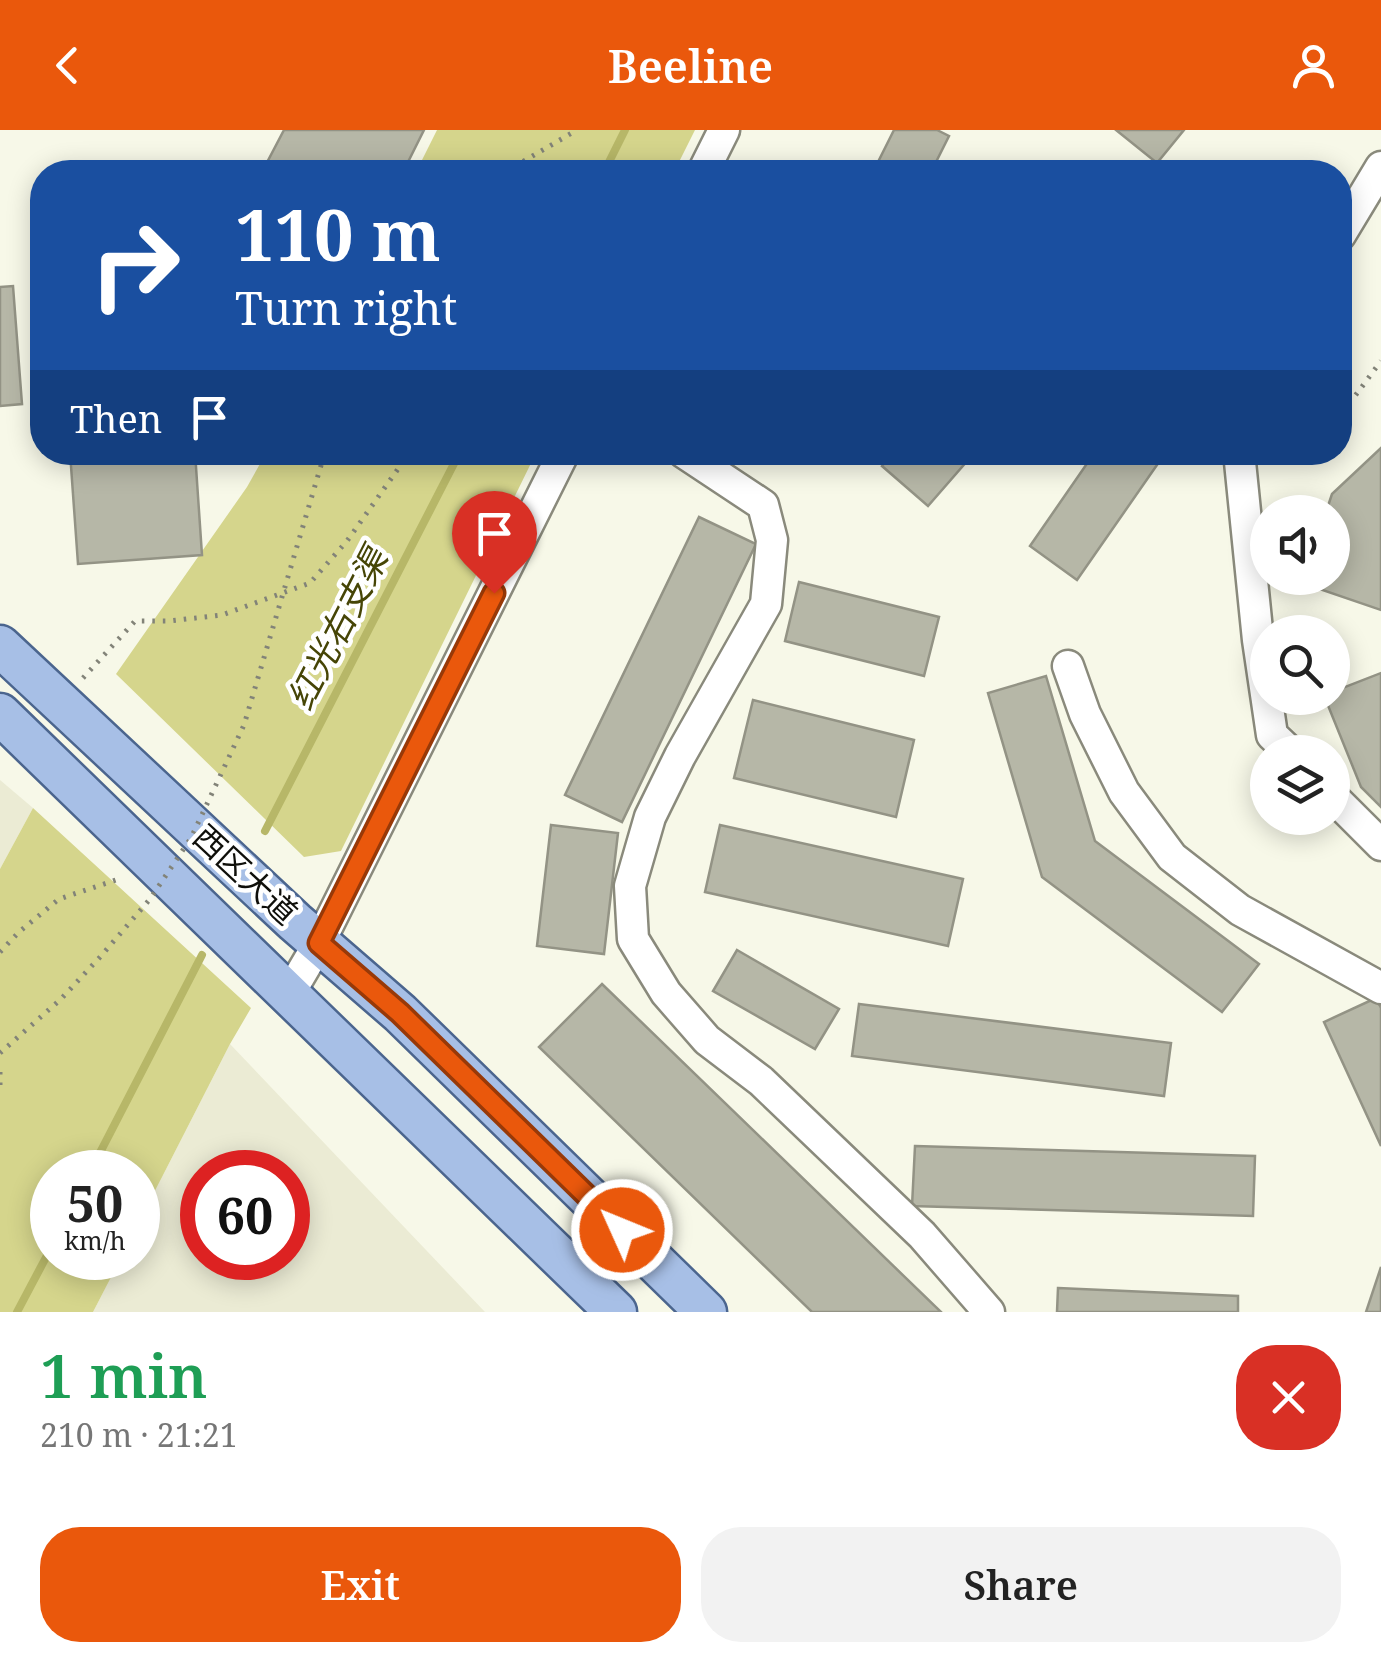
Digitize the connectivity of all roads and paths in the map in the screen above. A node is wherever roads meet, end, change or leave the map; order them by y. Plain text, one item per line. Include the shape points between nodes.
1 (577, 130) edge
2 (724, 130) edge
3 (526, 160) edge
4 (709, 160) edge
5 (1381, 168) edge
6 (1352, 215) edge
7 (1381, 362) edge
8 (1352, 399) edge
9 (321, 465) edge
10 (401, 465) edge
11 (558, 465) edge
12 (703, 465) edge
13 (1241, 465) edge
14 (0, 646) edge
15 (1068, 666) dead end
16 (61, 702) junction
17 (0, 714) edge
18 (1272, 735) edge
19 (1350, 814) edge
20 (1381, 845) edge
21 (158, 866) junction
22 (319, 943) junction
23 (0, 952) edge
24 (1381, 988) edge
25 (289, 994) junction
26 (0, 1053) edge
27 (0, 1072) edge
28 (0, 1087) edge
29 (616, 1312) edge
30 (706, 1312) edge
31 (989, 1312) edge

1 - 3 path
2 - 4 street
5 - 6 street
7 - 8 path
9 - 26 path, bridge via 244,725 191,838 101,956
10 - 16 path via 310,583 222,614 135,621
11 - 22 street
12 - 31 street via 763,505 772,540 766,604 650,817 630,886 633,939 666,994 707,1040 762,1081 922,1235
13 - 18 street
14 - 16 main road, 西区大道
15 - 24 street via 1124,792 1172,856 1240,910
16 - 22 main road, 西区大道
17 - 21 main road, 西区大道
19 - 20 street
21 - 23 path via 59,900
21 - 25 main road, 西区大道
22 - 25 street
22 - 30 main road, 西区大道 via 400,1013
25 - 29 main road, 西区大道
27 - 28 path

